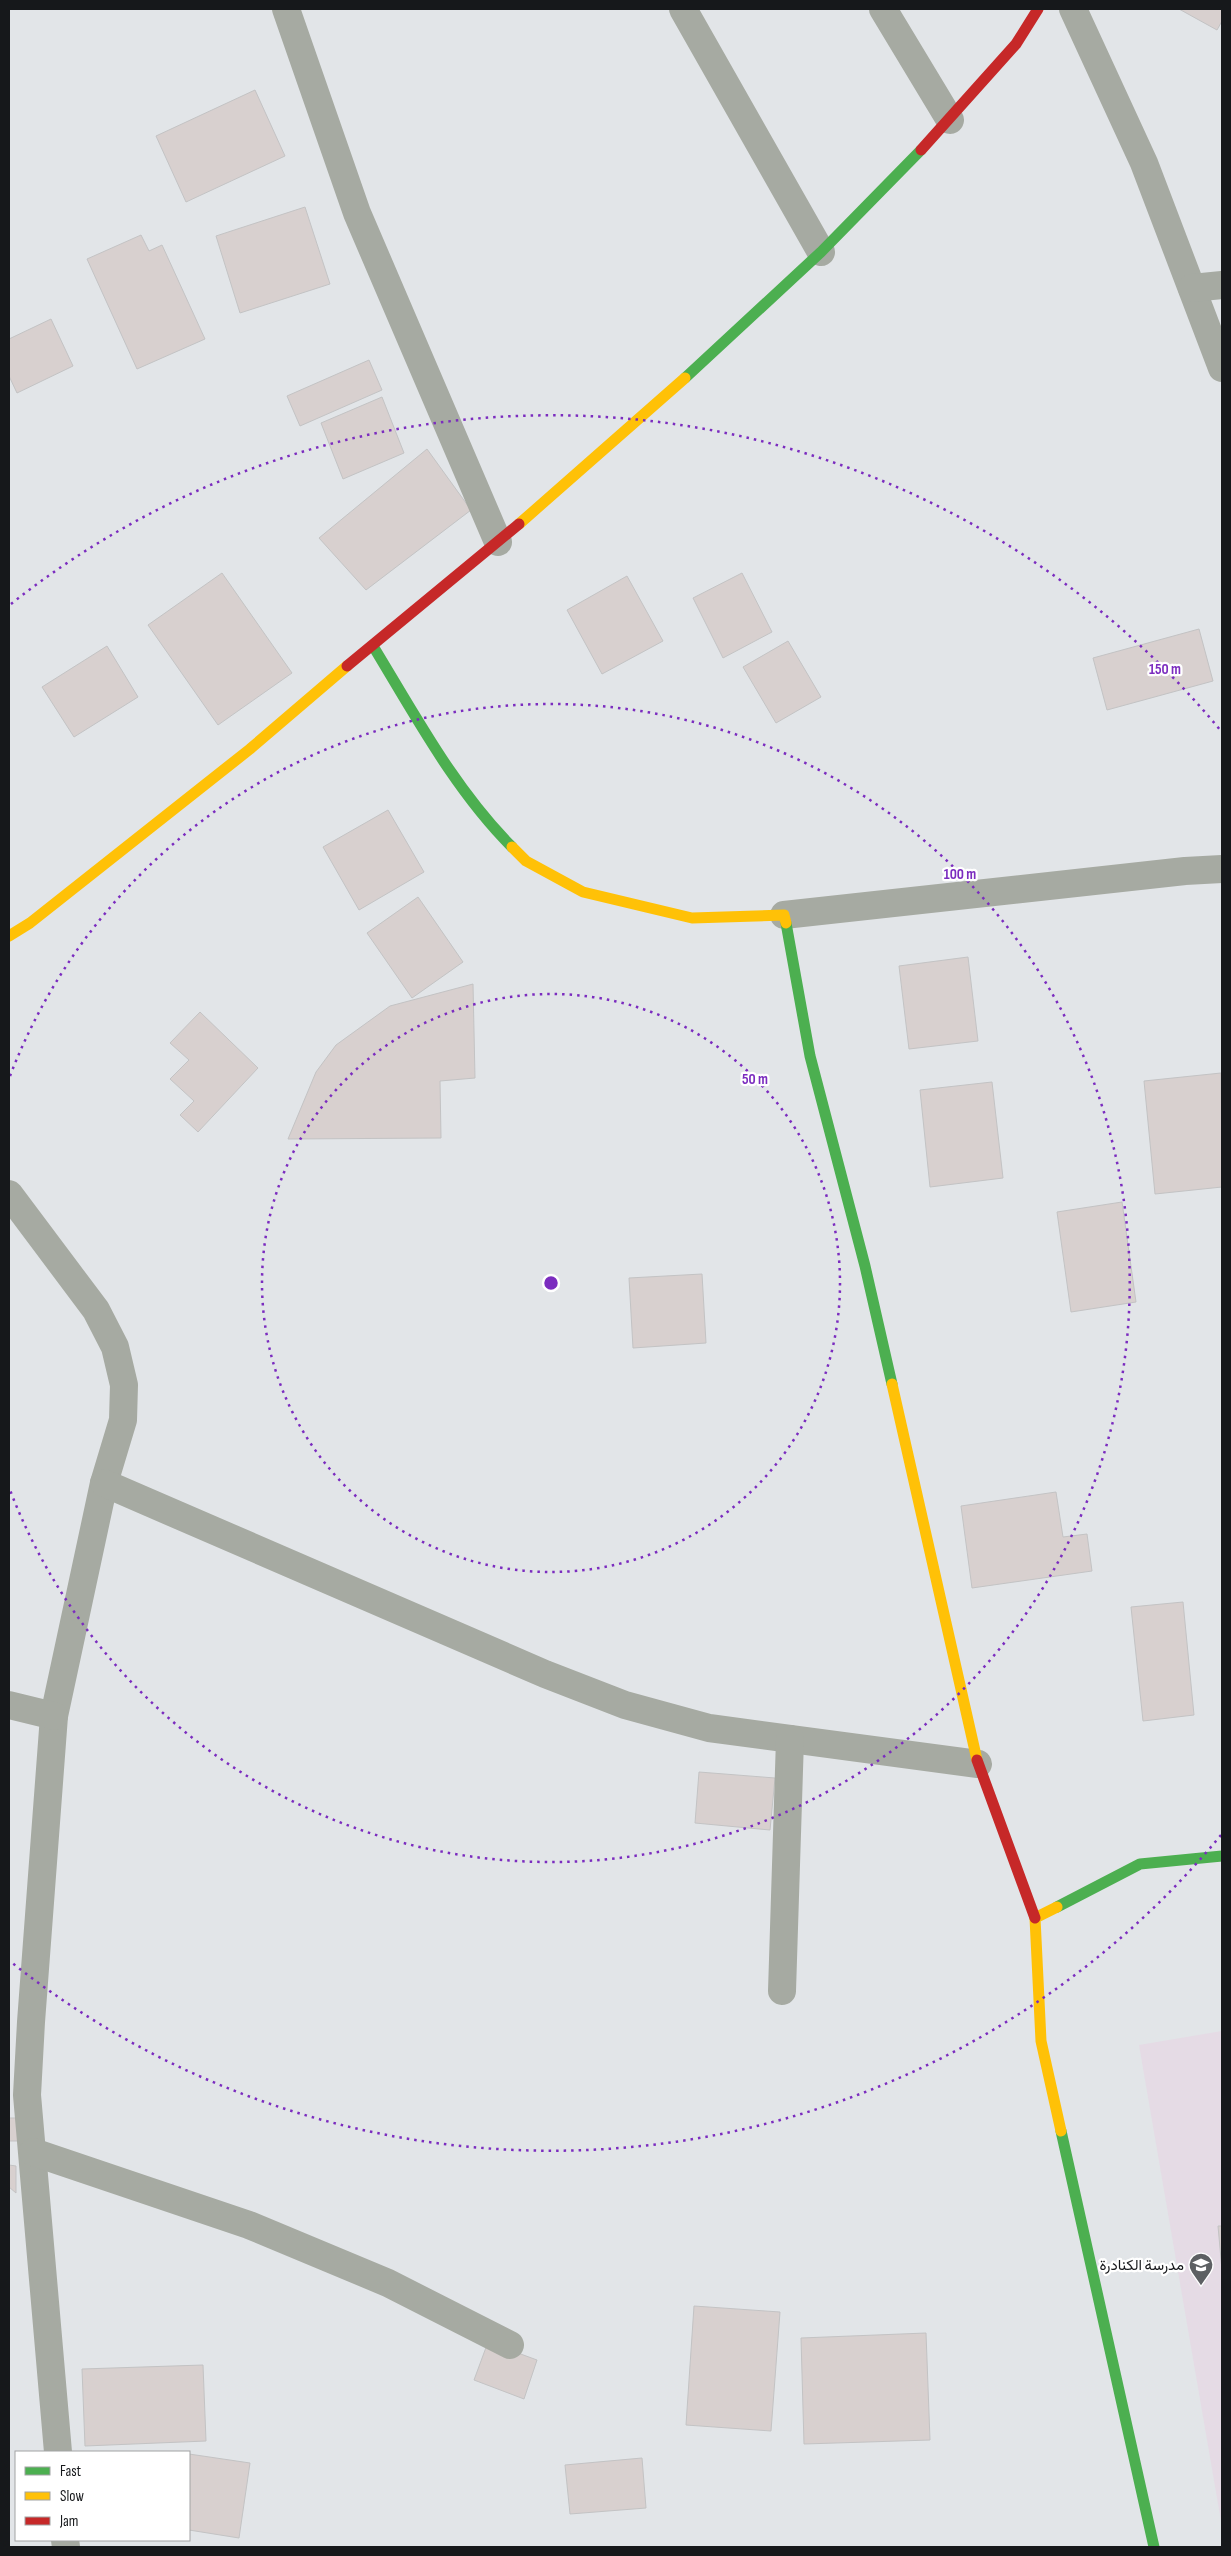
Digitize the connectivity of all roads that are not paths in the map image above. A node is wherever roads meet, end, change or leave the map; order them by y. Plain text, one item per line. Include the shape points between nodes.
1 (286, 9) edge
2 (683, 9) edge
3 (883, 9) edge
4 (1038, 9) edge
5 (1073, 9) edge
6 (950, 120) junction
7 (821, 252) junction
8 (1222, 286) edge
9 (1192, 288) junction
10 (1222, 368) edge
11 (498, 542) junction
12 (373, 646) junction
13 (1222, 869) edge
14 (784, 915) junction
15 (9, 936) edge
16 (9, 1194) edge
17 (104, 1483) junction
18 (9, 1705) edge
19 (54, 1716) junction
20 (790, 1739) junction
21 (978, 1764) junction
22 (1222, 1856) edge
23 (1035, 1918) junction
24 (782, 1991) dead end
25 (18, 2095) edge
26 (33, 2152) junction
27 (510, 2345) dead end
28 (58, 2451) edge
29 (1154, 2547) edge

1 - 11 street via 357,213
2 - 7 street
3 - 6 street
4 - 6 street via 1016,44
5 - 9 street via 1144,163
6 - 7 street
7 - 11 street via 663,399
8 - 9 street
9 - 10 street
11 - 12 street
12 - 14 street via 436,749 487,822 526,862 583,892 692,918
12 - 15 street via 250,749 30,923
13 - 14 street
14 - 21 street via 810,1056 865,1266
16 - 17 street via 96,1310 115,1347 124,1386 123,1420
17 - 19 street
17 - 20 street via 544,1674 625,1705 709,1728
18 - 19 street
19 - 25 street
20 - 21 street
20 - 24 street
21 - 23 street
22 - 23 street via 1140,1864
23 - 29 street via 1041,2040
25 - 26 street
26 - 27 street via 249,2225 388,2283
26 - 28 street

